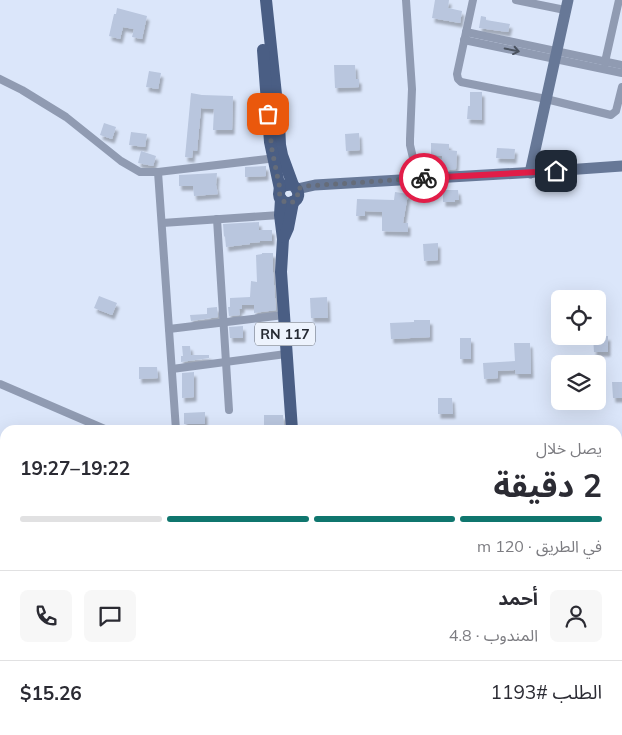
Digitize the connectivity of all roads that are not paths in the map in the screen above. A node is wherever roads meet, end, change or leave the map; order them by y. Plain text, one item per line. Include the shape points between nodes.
1 (258, 0) edge
2 (266, 0) edge
3 (406, 0) edge
4 (473, 0) edge
5 (516, 0) edge
6 (574, 0) edge
7 (619, 0) edge
8 (528, 1) edge
9 (566, 5) edge
10 (465, 36) junction
11 (559, 56) junction
12 (605, 62) junction
13 (622, 65) edge
14 (622, 73) edge
15 (0, 79) edge
16 (622, 87) edge
17 (549, 100) junction
18 (278, 157) junction
19 (622, 166) edge
20 (158, 172) junction
21 (534, 173) junction
22 (418, 178) junction
23 (295, 187) junction
24 (285, 197) junction
25 (280, 214) junction
26 (216, 220) junction
27 (162, 223) junction
28 (283, 239) junction
29 (284, 315) junction
30 (223, 322) junction
31 (169, 329) junction
32 (286, 354) junction
33 (226, 362) junction
34 (172, 369) junction
35 (0, 384) edge
36 (229, 410) dead end
37 (95, 425) edge
38 (176, 425) edge
39 (292, 425) edge

1 - 18 main road, RN 117 via 270,142
2 - 18 main road, RN 117 via 279,123
3 - 22 street via 412,89 410,145
4 - 10 street
5 - 8 street
6 - 11 main road
7 - 12 street
8 - 9 street
9 - 11 main road
10 - 11 street
10 - 17 street via 457,74 461,82
11 - 12 street
11 - 14 street
11 - 17 main road
12 - 13 street
15 - 20 street via 66,117 121,161 140,172
16 - 17 street via 616,111 611,115
17 - 21 main road
18 - 20 street
18 - 23 main road, RN 117
18 - 24 main road, RN 117
19 - 21 main road
20 - 27 street
21 - 22 main road
22 - 23 main road
23 - 24 main road via 283,186
24 - 25 main road, RN 117
24 - 28 main road, RN 117 via 288,228
25 - 26 street
25 - 28 main road, RN 117
26 - 27 street
26 - 30 street
27 - 31 street
28 - 29 main road, RN 117
29 - 30 street
29 - 32 main road, RN 117
30 - 31 street
30 - 33 street
31 - 34 street
32 - 33 street
32 - 39 main road, RN 117
33 - 34 street
33 - 36 street
34 - 38 street
35 - 37 street

